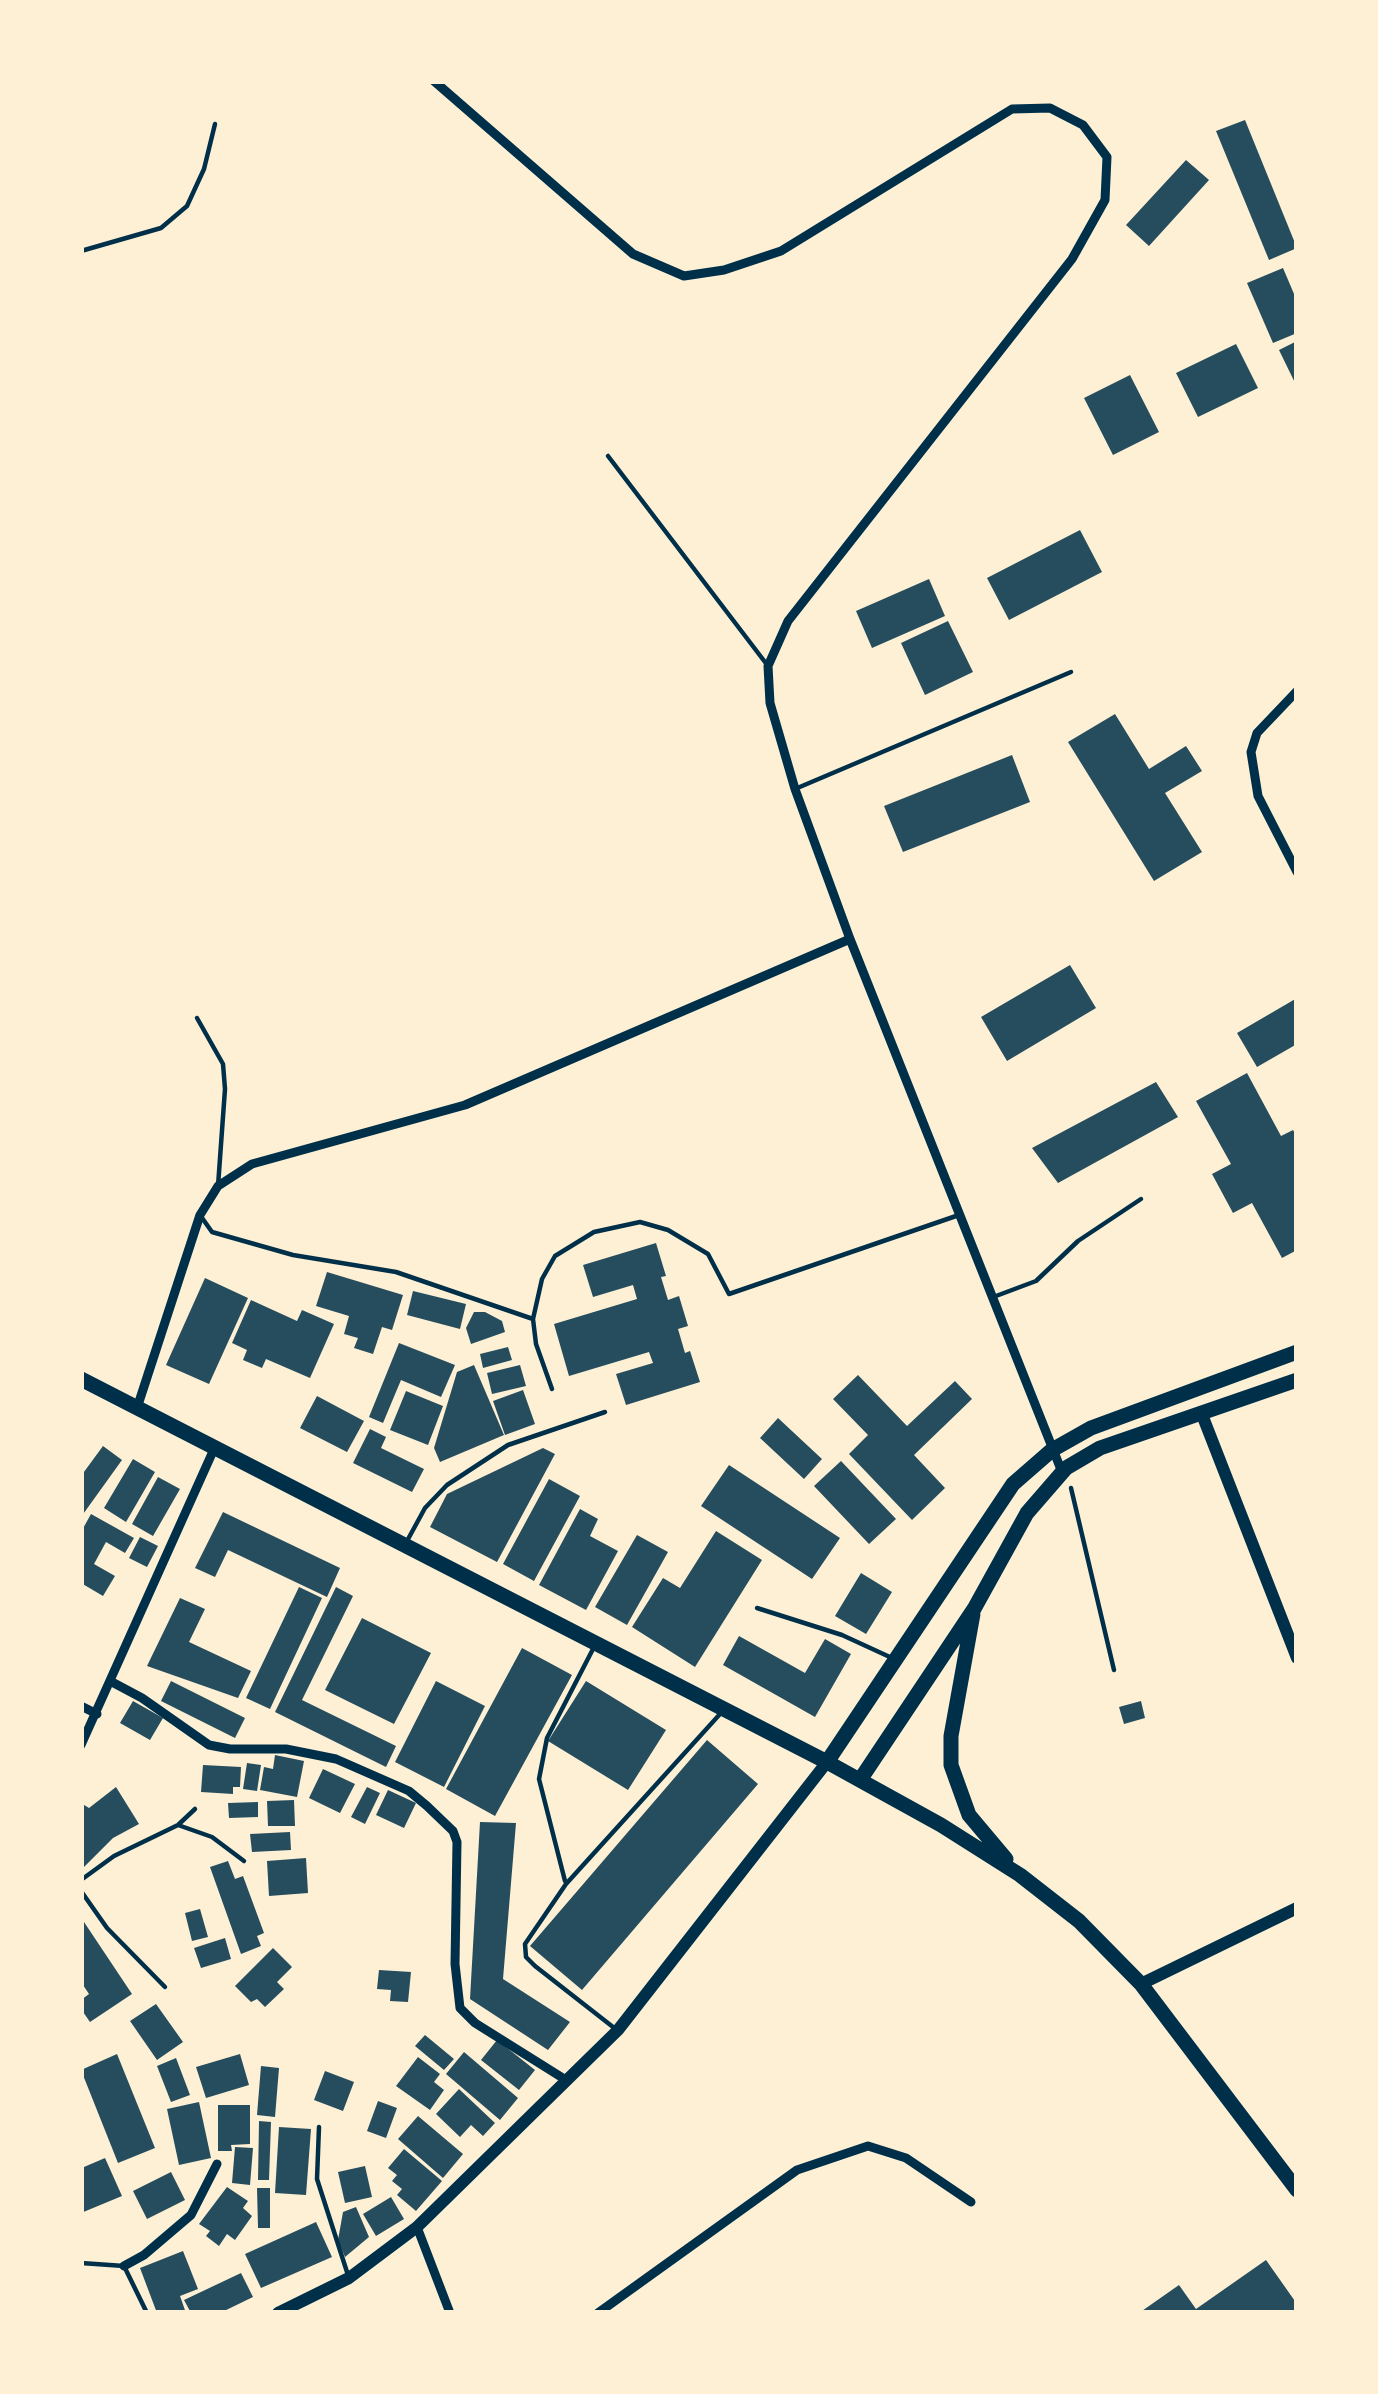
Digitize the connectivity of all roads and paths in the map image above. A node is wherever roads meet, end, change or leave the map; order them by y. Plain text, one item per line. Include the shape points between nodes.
1 (434, 81) edge
2 (215, 124) dead end
3 (81, 251) edge
4 (608, 456) dead end
5 (768, 666) junction
6 (1071, 672) dead end
7 (1297, 691) edge
8 (795, 789) junction
9 (1297, 872) edge
10 (850, 939) junction
11 (197, 1018) dead end
12 (218, 1186) junction
13 (1141, 1198) dead end
14 (200, 1215) junction
15 (958, 1215) junction
16 (991, 1298) junction
17 (533, 1318) junction
18 (1297, 1352) edge
19 (81, 1379) edge
20 (1297, 1380) edge
21 (552, 1389) dead end
22 (136, 1409) junction
23 (605, 1412) dead end
24 (1201, 1412) junction
25 (214, 1449) junction
26 (1052, 1450) junction
27 (1064, 1470) junction
28 (404, 1546) junction
29 (757, 1608) dead end
30 (974, 1609) junction
31 (596, 1644) junction
32 (1297, 1658) edge
33 (895, 1660) junction
34 (1114, 1670) dead end
35 (112, 1682) junction
36 (81, 1706) edge
37 (723, 1710) junction
38 (98, 1714) junction
39 (81, 1744) edge
40 (827, 1762) junction
41 (860, 1780) junction
42 (195, 1809) dead end
43 (178, 1826) junction
44 (244, 1861) dead end
45 (1020, 1875) junction
46 (81, 1880) edge
47 (566, 1884) junction
48 (81, 1891) edge
49 (1297, 1908) edge
50 (1141, 1984) junction
51 (165, 1987) dead end
52 (618, 2030) junction
53 (566, 2080) junction
54 (319, 2127) dead end
55 (217, 2164) dead end
56 (1297, 2189) edge
57 (971, 2202) dead end
58 (417, 2227) junction
59 (81, 2263) edge
60 (124, 2266) junction
61 (349, 2278) junction
62 (147, 2313) edge
63 (278, 2313) edge
64 (451, 2313) edge
65 (598, 2313) edge

1 - 5 street via 633,254 684,276 781,251 1012,109 1050,108 1083,125 1107,157 1105,200 1072,259 788,621
2 - 3 lane via 187,206 161,228
4 - 5 lane
5 - 8 street
6 - 8 lane
7 - 9 street via 1257,733 1251,752 1258,796
8 - 10 street
10 - 12 street via 465,1106 252,1164
10 - 15 street
11 - 12 lane via 223,1064
12 - 14 street
13 - 16 lane via 1036,1281
14 - 17 lane via 224,1236 396,1272
14 - 22 street
15 - 16 street
15 - 17 lane via 729,1294 708,1254 668,1230 640,1222 594,1232 555,1256
16 - 26 street
17 - 21 lane
18 - 26 main road
19 - 22 main road
20 - 24 main road
22 - 25 main road
23 - 28 lane via 508,1445 448,1484
24 - 27 main road via 1100,1448
24 - 32 street
25 - 28 main road
25 - 35 street
26 - 27 street
26 - 33 main road via 1013,1484
27 - 30 main road via 1027,1513
27 - 34 path
28 - 31 main road
29 - 33 lane
30 - 41 main road
30 - 45 main road via 951,1766 968,1815
31 - 37 main road
31 - 47 lane via 547,1738 539,1779
33 - 40 main road
35 - 38 street
35 - 53 street via 209,1745 335,1759 428,1806 458,1842 460,2008
36 - 38 street
37 - 40 main road
37 - 47 lane
38 - 39 street
40 - 41 main road
40 - 52 street
41 - 45 main road
42 - 43 lane
43 - 44 lane
43 - 46 lane
45 - 50 main road
47 - 52 lane via 531,1933 526,1957
48 - 51 lane
49 - 50 street
50 - 56 main road
52 - 53 street
53 - 58 street
54 - 61 lane via 317,2179
55 - 60 street via 190,2215
57 - 65 street via 906,2158 868,2146 796,2170
58 - 61 street
58 - 64 street
59 - 60 lane
60 - 62 lane
61 - 63 street

